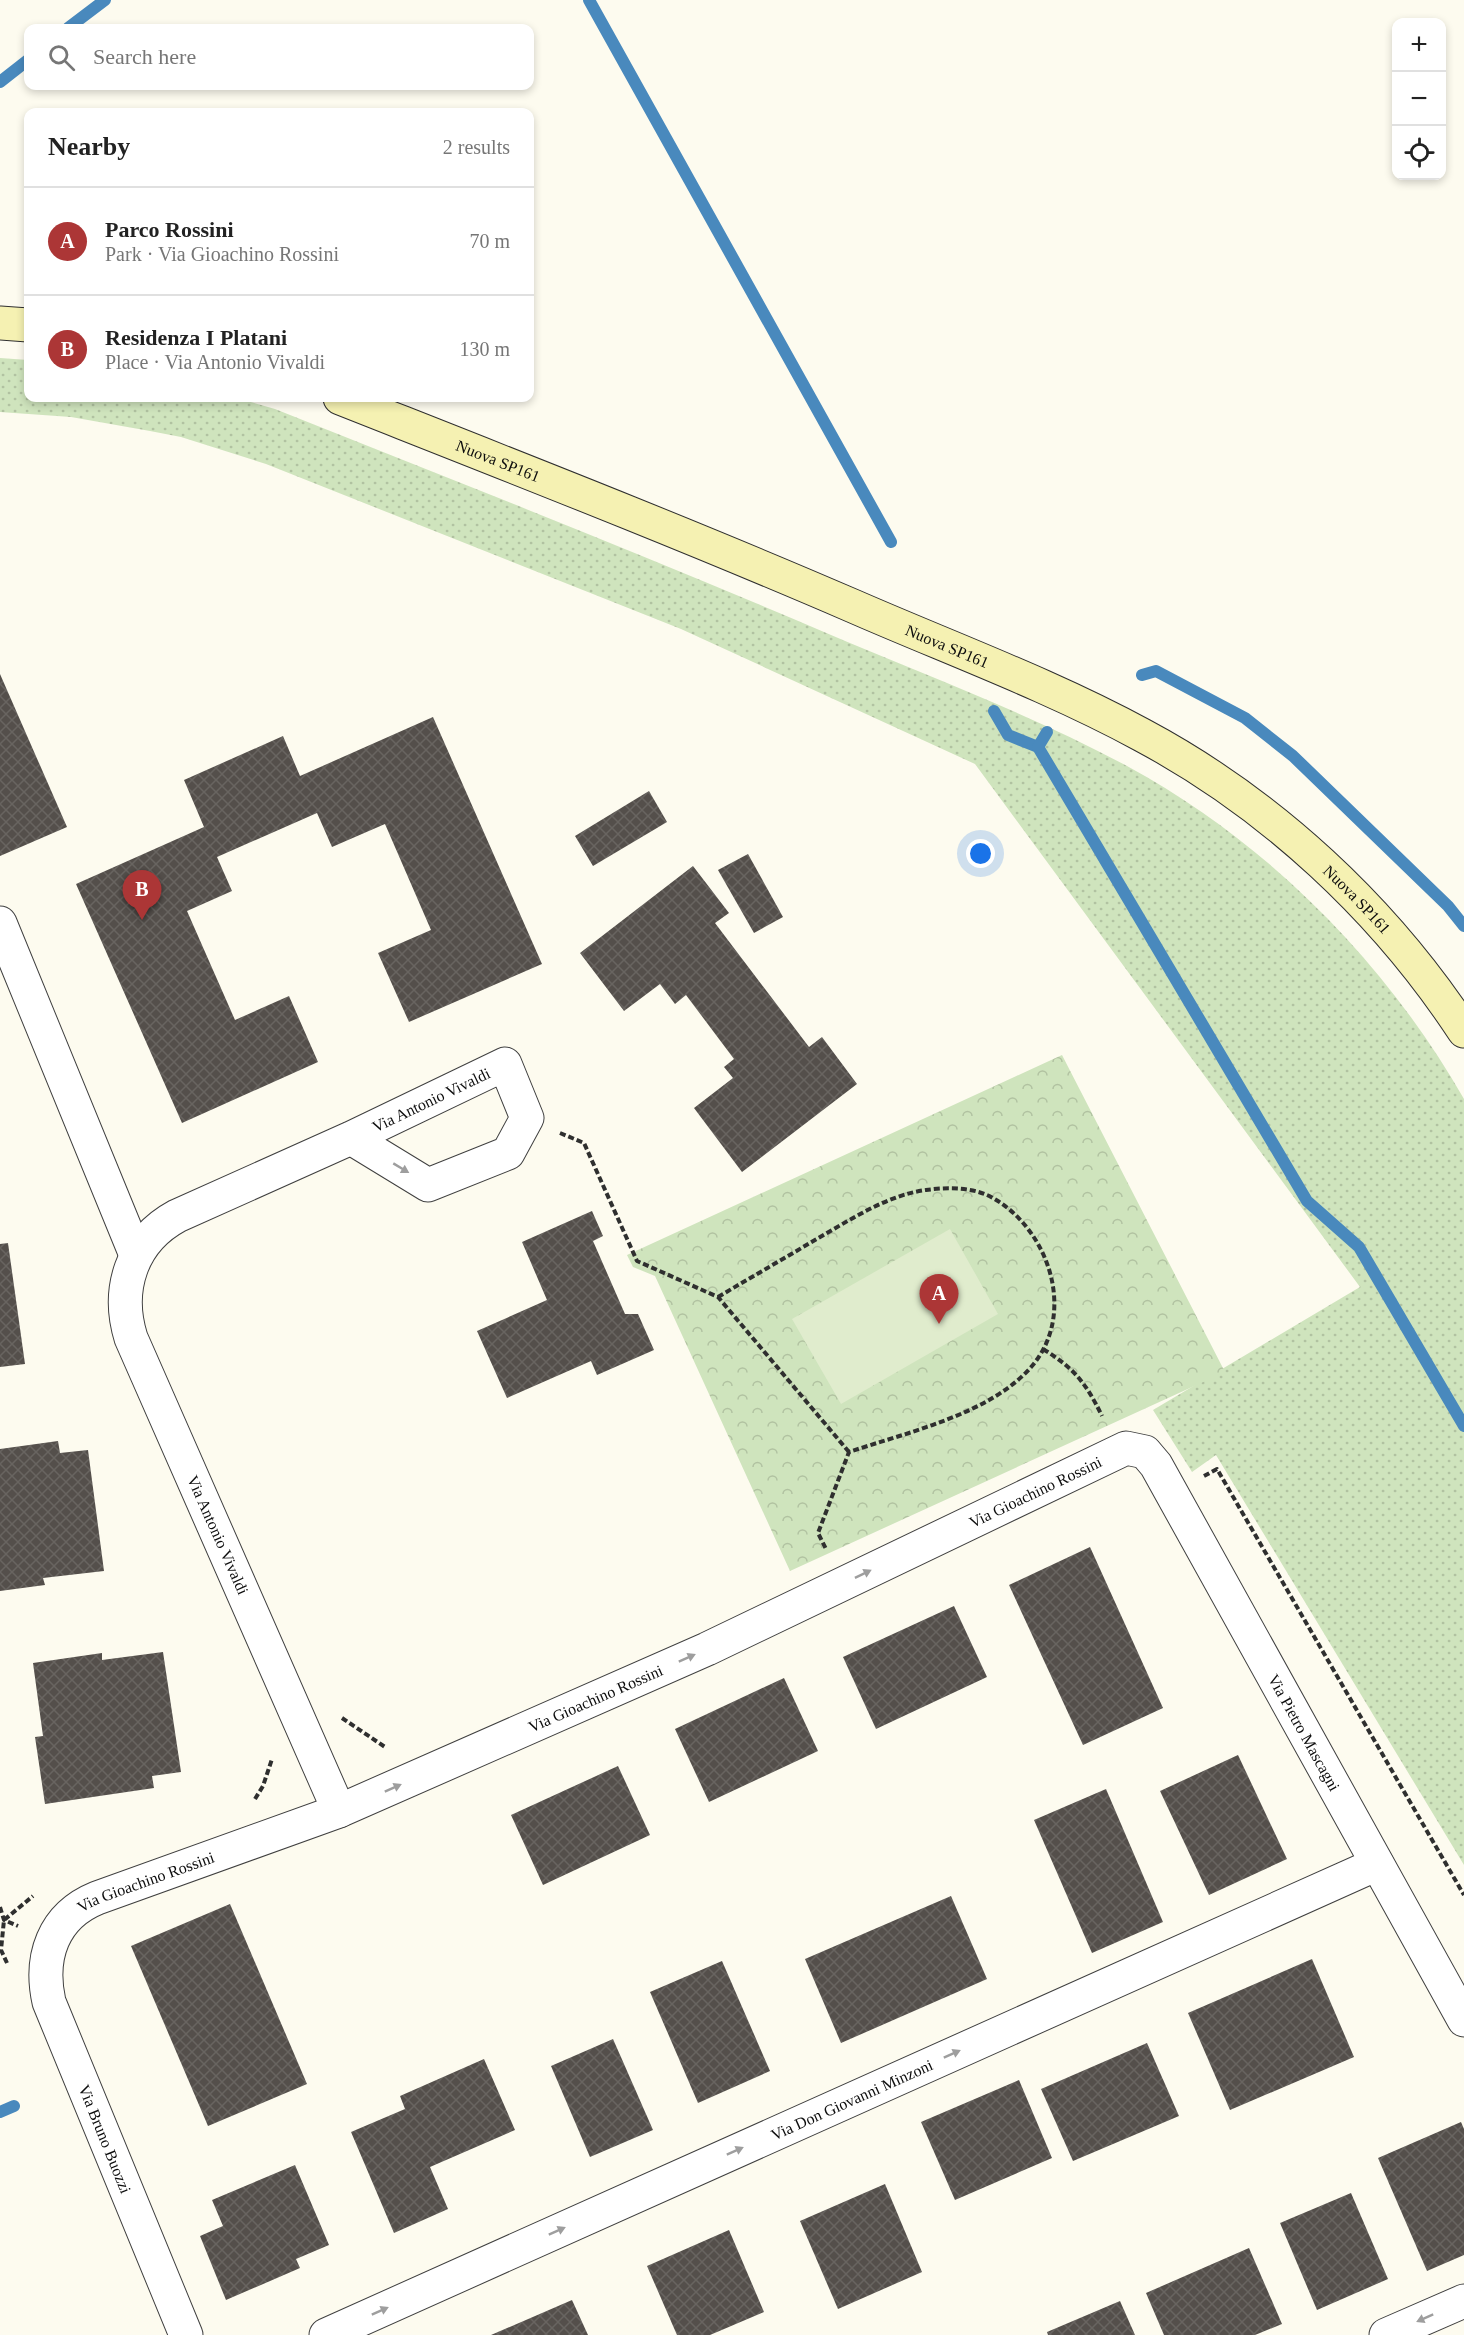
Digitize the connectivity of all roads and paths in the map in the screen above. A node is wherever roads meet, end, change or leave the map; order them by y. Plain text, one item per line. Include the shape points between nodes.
1 (0, 323) edge
2 (24, 325) edge
3 (350, 402) edge
4 (0, 923) edge
5 (1464, 1031) edge
6 (526, 1118) junction
7 (351, 1138) junction
8 (136, 1255) junction
9 (718, 1297) junction
10 (1043, 1349) junction
11 (1107, 1426) dead end
12 (849, 1452) junction
13 (1147, 1457) joint
14 (1198, 1479) dead end
15 (828, 1554) dead end
16 (339, 1811) junction
17 (1377, 1864) junction
18 (1464, 1895) edge
19 (52, 1940) joint
20 (1464, 2020) edge
21 (1464, 2301) edge
22 (186, 2335) edge
23 (326, 2335) edge
24 (1386, 2335) edge

1 - 2 main road
3 - 5 main road, Nuova SP161 via 714,546 1063,697 1145,737 1219,781 1329,871 1418,966
4 - 8 street
7 -> 6 street via 428,1185 508,1153
6 - 7 street, Via Antonio Vivaldi via 505,1064
6 - 9 path via 584,1143 637,1261
7 - 8 street, Via Antonio Vivaldi via 177,1216 156,1230
8 - 16 street, Via Antonio Vivaldi via 125,1291 131,1338
9 - 10 path via 886,1203 927,1190 971,1190 992,1198 1019,1218 1043,1251 1052,1277 1054,1302
9 - 12 path
10 - 11 path via 1067,1364 1082,1380
10 - 12 path via 1023,1376 984,1402
12 - 15 path via 818,1533
16 -> 13 street, Via Gioachino Rossini via 707,1649 1121,1450
13 - 17 street, Via Pietro Mascagni
14 - 18 path via 1217,1469
16 - 19 street, Via Gioachino Rossini via 91,1901 68,1917
17 - 20 street, Via Pietro Mascagni
23 -> 17 street, Via Don Giovanni Minzoni
19 - 22 street, Via Bruno Buozzi via 44,1974 49,2001
21 -> 24 street

